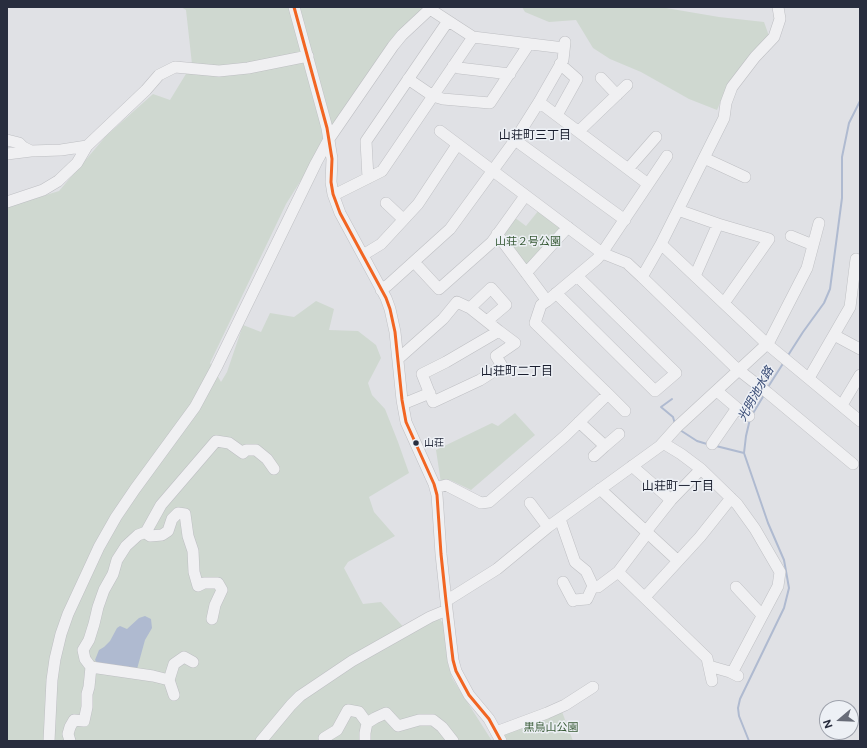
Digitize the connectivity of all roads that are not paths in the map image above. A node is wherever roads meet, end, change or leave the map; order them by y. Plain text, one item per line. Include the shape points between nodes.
1 (294, 7) edge
2 (432, 7) edge
3 (778, 7) edge
4 (448, 21) junction
5 (472, 38) junction
6 (529, 44) junction
7 (308, 56) junction
8 (560, 64) junction
9 (453, 66) junction
10 (510, 74) junction
11 (601, 78) dead end
12 (408, 79) junction
13 (627, 85) dead end
14 (617, 95) junction
15 (433, 96) junction
16 (539, 102) junction
17 (556, 115) junction
18 (440, 131) dead end
19 (579, 131) junction
20 (656, 137) dead end
21 (329, 139) junction
22 (7, 140) edge
23 (515, 140) junction
24 (457, 145) junction
25 (87, 146) junction
26 (31, 151) junction
27 (7, 154) edge
28 (667, 156) dead end
29 (704, 158) junction
30 (628, 169) junction
31 (492, 171) junction
32 (745, 177) dead end
33 (368, 178) junction
34 (648, 184) junction
35 (333, 194) junction
36 (525, 196) junction
37 (7, 202) edge
38 (386, 202) dead end
39 (678, 210) junction
40 (403, 219) junction
41 (625, 220) junction
42 (819, 223) dead end
43 (718, 224) junction
44 (568, 227) junction
45 (498, 234) junction
46 (790, 236) dead end
47 (661, 244) junction
48 (813, 244) junction
49 (602, 253) junction
50 (363, 255) junction
51 (856, 259) dead end
52 (414, 262) junction
53 (526, 273) junction
54 (577, 276) junction
55 (695, 276) junction
56 (642, 277) junction
57 (381, 290) junction
58 (556, 293) junction
59 (547, 301) junction
60 (724, 303) junction
61 (470, 308) junction
62 (487, 321) junction
63 (499, 331) junction
64 (834, 335) junction
65 (767, 344) junction
66 (860, 349) edge
67 (398, 359) junction
68 (739, 370) junction
69 (860, 374) edge
70 (809, 378) junction
71 (717, 391) junction
72 (430, 393) junction
73 (608, 394) junction
74 (403, 404) junction
75 (842, 405) junction
76 (737, 408) junction
77 (625, 411) dead end
78 (749, 416) dead end
79 (860, 420) edge
80 (579, 422) junction
81 (619, 434) dead end
82 (663, 443) junction
83 (712, 444) dead end
84 (605, 446) junction
85 (594, 456) dead end
86 (853, 464) dead end
87 (632, 466) junction
88 (274, 469) dead end
89 (701, 469) junction
90 (435, 488) junction
91 (600, 489) junction
92 (731, 498) junction
93 (671, 500) junction
94 (530, 503) dead end
95 (560, 519) junction
96 (548, 527) junction
97 (647, 532) junction
98 (147, 534) dead end
99 (678, 561) junction
100 (618, 572) junction
101 (563, 582) dead end
102 (593, 586) junction
103 (741, 589) dead end
104 (645, 597) junction
105 (446, 606) junction
106 (762, 615) junction
107 (212, 618) dead end
108 (193, 662) dead end
109 (709, 666) junction
110 (91, 667) junction
111 (169, 680) junction
112 (712, 681) dead end
113 (594, 687) dead end
114 (174, 695) dead end
115 (367, 723) junction
116 (498, 737) edge
117 (324, 738) dead end
118 (49, 741) edge
119 (70, 741) edge
120 (261, 741) edge
121 (365, 741) edge
122 (453, 741) edge

1 - 7 street
2 - 4 street via 433,11
2 - 21 street via 393,46
3 - 29 street via 780,19 774,37 732,87 724,118
4 - 5 street
4 - 12 street
5 - 6 street
5 - 9 street
6 - 8 street via 564,45 563,60
6 - 10 street
7 - 21 street
7 - 25 street via 248,68 219,70 175,67 159,75
8 - 16 street
8 - 17 street via 578,79
9 - 10 street
9 - 15 street
10 - 15 street via 490,103
11 - 14 street
12 - 15 street
12 - 33 street via 366,141
13 - 14 street
14 - 19 street
15 - 33 street via 382,171
16 - 17 street
16 - 23 street
17 - 19 street
18 - 24 street
19 - 30 street
20 - 30 street
21 - 35 street
21 - 118 street via 195,408 116,517 71,608 55,659
22 - 26 street via 19,143
23 - 31 street
23 - 41 street
24 - 31 street
24 - 40 street via 418,204
25 - 26 street
25 - 37 street via 77,163 58,181 43,190
26 - 27 street
28 - 34 street
29 - 32 street
29 - 39 street
30 - 34 street
31 - 36 street
31 - 52 street via 450,229
33 - 35 street
34 - 41 street
35 - 50 street via 340,213
36 - 44 street
36 - 45 street
38 - 40 street
39 - 43 street
39 - 47 street
40 - 50 street via 381,244
41 - 49 street
42 - 48 street
43 - 55 street
43 - 60 street via 769,239
44 - 49 street
44 - 53 street
45 - 52 street via 439,289
45 - 53 street
46 - 48 street
47 - 55 street
47 - 56 street
48 - 65 street via 807,268
49 - 54 street
49 - 56 street via 627,263
50 - 57 street
51 - 64 street via 850,307
52 - 57 street
53 - 59 street
54 - 58 street
54 - 58 street via 676,373 655,391
55 - 60 street
56 - 68 street
57 - 67 street via 393,321
58 - 59 street
59 - 73 street via 541,305 535,323 553,346 590,382
60 - 65 street
61 - 62 street
61 - 62 street via 491,288 506,305
61 - 67 street via 457,302
62 - 63 street
63 - 72 street via 422,374
63 - 72 street via 515,343 496,356 502,366 480,380 433,402
64 - 66 street
64 - 70 street
65 - 68 street
65 - 70 street
67 - 74 street
68 - 71 street
68 - 86 street
69 - 75 street
70 - 75 street
71 - 76 street
71 - 82 street
72 - 74 street
73 - 77 street
73 - 80 street
74 - 90 street via 406,422
75 - 79 street
76 - 78 street
76 - 83 street
80 - 84 street
80 - 90 street via 489,502 475,504 446,485
81 - 84 street
82 - 87 street
82 - 89 street
84 - 85 street
87 - 91 street
87 - 93 street
88 - 110 street via 256,450 246,450 242,453 229,443 216,441 160,505 146,532 138,535 126,546 117,560 98,607 89,640 83,650 84,659
89 - 92 street
89 - 93 street
90 - 105 street
91 - 95 street
91 - 97 street
92 - 99 street
92 - 106 street via 755,529 780,572 778,586
93 - 97 street
94 - 96 street
95 - 96 street
95 - 102 street via 575,562 586,571
96 - 105 street
97 - 99 street
97 - 100 street
98 - 107 street via 162,535 168,531 172,519 178,513 185,514 198,586 204,583 218,583 222,590
99 - 104 street
100 - 102 street via 598,587
100 - 104 street
101 - 102 street via 570,604 574,600 587,599
103 - 106 street
104 - 109 street via 707,658
105 - 116 street via 456,671 469,694 489,719
105 - 120 street via 300,696
106 - 109 street via 735,674
108 - 111 street via 184,657 174,664
109 - 112 street
110 - 111 street
110 - 119 street via 84,721 74,720 68,734
111 - 114 street
113 - 116 street via 565,705
115 - 117 street via 359,712 348,710 337,730
115 - 121 street
115 - 122 street via 386,713 398,726 419,720 433,720

